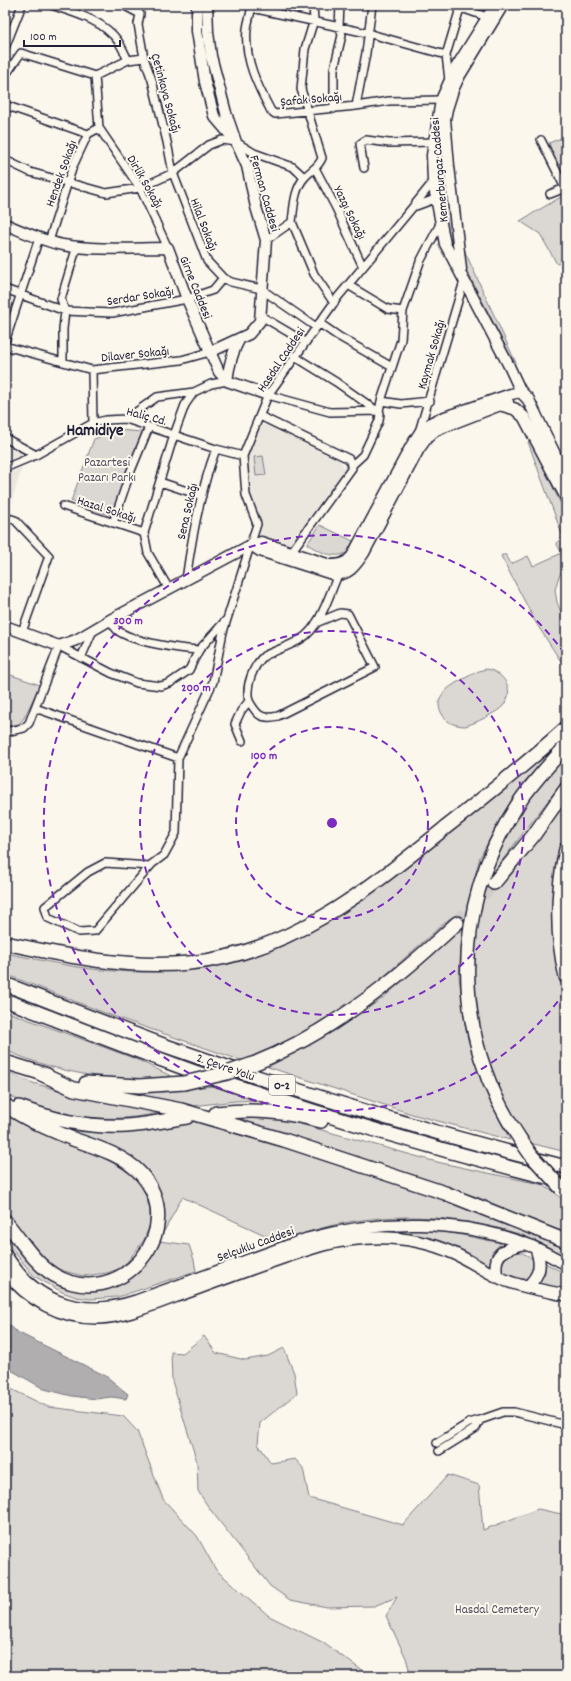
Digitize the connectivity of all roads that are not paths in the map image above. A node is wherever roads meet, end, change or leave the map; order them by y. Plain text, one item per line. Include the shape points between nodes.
1 (22, 5) edge
2 (51, 5) edge
3 (123, 5) edge
4 (197, 5) edge
5 (207, 5) edge
6 (313, 5) edge
7 (340, 5) edge
8 (372, 5) edge
9 (495, 5) edge
10 (503, 5) edge
11 (252, 6) edge
12 (458, 6) edge
13 (487, 17) junction
14 (314, 20) junction
15 (339, 26) junction
16 (368, 32) junction
17 (5, 48) edge
18 (446, 55) junction
19 (144, 58) junction
20 (128, 60) junction
21 (5, 76) edge
22 (95, 76) junction
23 (449, 80) junction
24 (441, 100) junction
25 (5, 105) edge
26 (356, 106) junction
27 (334, 109) junction
28 (307, 111) junction
29 (99, 128) junction
30 (88, 134) junction
31 (541, 140) dead end
32 (236, 142) junction
33 (434, 142) junction
34 (448, 154) junction
35 (432, 155) junction
36 (5, 160) edge
37 (315, 168) junction
38 (364, 168) dead end
39 (173, 173) junction
40 (304, 177) junction
41 (433, 182) junction
42 (67, 183) junction
43 (140, 188) junction
44 (452, 190) junction
45 (550, 194) dead end
46 (435, 199) junction
47 (412, 208) junction
48 (292, 222) junction
49 (5, 224) edge
50 (440, 224) junction
51 (39, 238) junction
52 (266, 240) junction
53 (49, 241) junction
54 (77, 246) junction
55 (168, 248) junction
56 (363, 267) junction
57 (223, 278) junction
58 (463, 279) junction
59 (348, 285) junction
60 (5, 288) edge
61 (262, 289) junction
62 (20, 295) junction
63 (187, 299) junction
64 (334, 303) junction
65 (65, 311) junction
66 (403, 311) junction
67 (261, 316) junction
68 (317, 325) junction
69 (240, 338) junction
70 (5, 342) edge
71 (305, 342) junction
72 (5, 346) edge
73 (210, 352) junction
74 (294, 356) junction
75 (63, 362) junction
76 (392, 367) junction
77 (92, 370) junction
78 (227, 380) junction
79 (194, 392) junction
80 (521, 392) junction
81 (268, 395) junction
82 (380, 401) junction
83 (430, 401) junction
84 (501, 405) junction
85 (379, 411) junction
86 (260, 416) junction
87 (126, 419) junction
88 (93, 423) junction
89 (148, 427) junction
90 (534, 433) junction
91 (418, 434) junction
92 (174, 435) junction
93 (5, 438) edge
94 (216, 449) junction
95 (36, 455) junction
96 (243, 456) junction
97 (351, 466) junction
98 (5, 468) edge
99 (566, 478) edge
100 (160, 482) junction
101 (202, 496) junction
102 (566, 497) edge
103 (63, 506) dead end
104 (5, 517) edge
105 (113, 523) junction
106 (144, 533) junction
107 (251, 545) junction
108 (289, 556) junction
109 (338, 565) junction
110 (338, 575) junction
111 (186, 580) junction
112 (169, 589) junction
113 (226, 619) junction
114 (110, 620) junction
115 (316, 623) junction
116 (5, 626) edge
117 (93, 630) junction
118 (22, 632) junction
119 (58, 646) junction
120 (199, 650) junction
121 (82, 658) junction
122 (250, 701) junction
123 (35, 708) junction
124 (566, 728) edge
125 (5, 732) edge
126 (242, 741) dead end
127 (566, 746) edge
128 (178, 758) junction
129 (566, 789) edge
130 (566, 849) edge
131 (152, 864) junction
132 (494, 883) tunnel mouth
133 (457, 923) tunnel mouth
134 (5, 943) edge
135 (566, 977) edge
136 (5, 984) edge
137 (5, 1000) edge
138 (5, 1062) edge
139 (39, 1073) junction
140 (5, 1100) edge
141 (5, 1106) edge
142 (216, 1113) dead end
143 (187, 1117) dead end
144 (382, 1131) junction
145 (566, 1167) edge
146 (564, 1188) edge
147 (5, 1221) edge
148 (566, 1241) edge
149 (524, 1244) junction
150 (536, 1249) junction
151 (5, 1254) edge
152 (566, 1264) edge
153 (5, 1271) edge
154 (497, 1277) junction
155 (527, 1287) junction
156 (566, 1295) edge
157 (480, 1420) junction
158 (566, 1424) edge
159 (437, 1443) dead end
160 (439, 1452) dead end

1 - 17 street
2 - 20 street via 88,18 104,28 118,41
3 - 19 street, Çetinkaya Sokağı via 140,14 138,24
4 - 32 street, Ferman Caddesi via 197,31 205,82 214,116
5 - 32 street, Ferman Caddesi via 211,56
6 - 14 street
7 - 15 street
8 - 16 street
9 - 13 street, Kemerburgaz Caddesi
10 - 34 street, Kemerburgaz Caddesi via 453,90 445,119
11 - 14 street
11 - 28 street, Şafak Sokağı via 247,30 248,58 271,111 275,114
12 - 13 street
12 - 18 street
13 - 23 street, Kemerburgaz Caddesi
14 - 15 street
14 - 28 street via 305,49 301,89
15 - 16 street
15 - 27 street via 342,35 334,69
16 - 18 street
16 - 26 street
18 - 23 street
19 - 20 street
19 - 39 street, Çetinkaya Sokağı via 168,142
20 - 22 street
21 - 22 street via 21,53
22 - 29 street
23 - 24 street, Kemerburgaz Caddesi
24 - 26 street, Şafak Sokağı via 389,101
24 - 33 street, Kemerburgaz Caddesi
25 - 30 street
26 - 27 street, Şafak Sokağı
27 - 28 street, Şafak Sokağı
28 - 37 street via 321,154 320,163
29 - 30 street, Hendek Sokağı
29 - 43 street, Dirlik Sokağı
30 - 42 street, Hendek Sokağı
31 - 45 street via 565,188
32 - 39 street via 222,140 209,145
32 - 40 street via 254,153 293,167
32 - 52 street, Ferman Caddesi via 247,166
33 - 35 street, Kemerburgaz Caddesi
33 - 38 street via 389,143 366,140 360,144
34 - 35 street via 445,151 438,151
34 - 44 street, Kemerburgaz Caddesi
35 - 41 street, Kemerburgaz Caddesi
36 - 42 street via 30,172
37 - 40 street
37 - 56 street, Yazgı Sokağı
39 - 43 street
39 - 57 street, Hilal Sokağı via 206,261
40 - 48 street via 296,191
41 - 46 street, Kemerburgaz Caddesi
41 - 47 street, Hasdal Caddesi
42 - 43 street via 106,193
42 - 53 street, Hendek Sokağı
43 - 55 street, Dirlik Sokağı
44 - 46 street via 445,196
44 - 58 street, Kemerburgaz Caddesi
46 - 47 street, Hasdal Caddesi
46 - 50 street, Kemerburgaz Caddesi
47 - 56 street, Hasdal Caddesi
48 - 52 street
48 - 64 street via 314,274
49 - 51 street, Girne Caddesi
50 - 58 street, Kemerburgaz Caddesi via 445,244
50 - 66 street via 420,262
51 - 53 street, Girne Caddesi
51 - 62 street
52 - 61 street, Ferman Caddesi
53 - 54 street, Girne Caddesi
54 - 55 street, Girne Caddesi
54 - 65 street via 61,300
55 - 63 street, Girne Caddesi
56 - 59 street, Hasdal Caddesi
57 - 61 street
57 - 63 street, Serdar Sokağı via 213,290
58 - 80 street, Kemerburgaz Caddesi
58 - 83 street, Kaymak Sokağı
59 - 64 street, Hasdal Caddesi
59 - 66 street via 388,309
60 - 62 street, Serdar Sokağı
61 - 67 street, Ferman Caddesi
61 - 68 street
62 - 65 street, Serdar Sokağı
62 - 70 street
63 - 65 street, Serdar Sokağı via 112,314
63 - 73 street, Girne Caddesi
64 - 68 street, Hasdal Caddesi
65 - 75 street
66 - 76 street via 401,340
67 - 69 street via 249,334
67 - 71 street
68 - 71 street, Hasdal Caddesi
68 - 76 street
69 - 73 street
69 - 78 street via 229,365
71 - 74 street, Hasdal Caddesi
72 - 75 street, Dilaver Sokağı
73 - 77 street, Dilaver Sokağı via 181,360
73 - 78 street, Girne Caddesi via 219,372
74 - 81 street, Hasdal Caddesi
74 - 85 street
75 - 77 street, Dilaver Sokağı
76 - 82 street
77 - 88 street
78 - 79 street
78 - 81 street
79 - 87 street via 157,397
79 - 92 street
80 - 84 street via 514,400
80 - 90 main road
80 - 91 street via 439,419
80 - 99 main road via 528,399
81 - 85 street via 330,412
81 - 86 street, Hasdal Caddesi
82 - 83 street via 401,404
82 - 85 street
83 - 91 street, Kaymak Sokağı
84 - 90 main road via 521,413
84 - 110 street via 442,428 427,438 358,562 348,571
85 - 97 street via 379,421 363,455
86 - 96 street, Hasdal Caddesi
86 - 97 street via 349,459
87 - 88 street, Haliç Cd.
87 - 89 street, Haliç Cd.
88 - 95 street, Haliç Cd.
89 - 92 street, Haliç Cd.
89 - 105 street
90 - 102 main road
91 - 109 street via 352,556 345,563
92 - 94 street, Haliç Cd.
92 - 100 street
93 - 95 street
94 - 96 street, Haliç Cd.
94 - 101 street, Sena Sokağı
95 - 98 street, Haliç Cd.
96 - 107 street, Hasdal Caddesi via 246,495 257,524
97 - 108 street
100 - 101 street
100 - 106 street
101 - 111 street, Sena Sokağı via 190,548
103 - 105 street, Hazal Sokağı
104 - 118 street via 15,520 49,556
105 - 106 street, Hazal Sokağı
106 - 112 street via 148,553
107 - 108 street via 260,551
107 - 111 street
107 - 113 street, Hasdal Caddesi
108 - 109 street
108 - 110 street
109 - 110 street
110 - 115 street
111 - 112 street
112 - 114 street
113 - 120 street
113 - 128 street, Hasdal Caddesi via 213,682
114 - 117 street
114 - 120 street via 116,630 130,637 184,650
115 - 122 street via 301,639 260,660 248,689
115 - 122 street via 340,613 348,614 375,667 278,716 262,716 255,711
116 - 118 street
117 - 119 street via 72,642
117 - 121 street
118 - 119 street
119 - 121 street
119 - 123 street
120 - 121 street via 189,670 161,686 137,683
122 - 126 street via 241,710 235,724
123 - 125 street via 24,728
123 - 128 street
124 - 134 highway via 489,794 367,888 315,922 265,946 214,960 152,965 98,961
127 - 146 highway, bridge via 531,785 498,838 477,892 468,944 467,967 469,1003 488,1079 499,1104 531,1155
128 - 131 street via 176,833 164,854
129 - 132 highway via 533,836
130 - 135 highway via 561,872 559,908 562,959
131 - 131 street via 150,866 105,863 88,872 45,907 48,918 79,932 95,931
133 - 139 highway, bridge via 397,976 336,1020 287,1049 253,1064 184,1083 139,1086 97,1085
136 - 145 highway, 2. Çevre Yolu / O-2 via 129,1032 257,1077 436,1132
137 - 144 highway, 2. Çevre Yolu / O-2 via 196,1072
138 - 139 highway
139 - 148 highway via 74,1089 208,1117 313,1149 445,1193
140 - 143 highway via 33,1112 90,1125 127,1126
141 - 147 highway via 33,1122 126,1161 146,1182 158,1215 153,1241 138,1264 121,1277 95,1285 74,1283 54,1275 38,1262
142 - 144 highway via 274,1111 354,1130
144 - 146 highway, 2. Çevre Yolu / O-2
149 - 150 main road, Selçuklu Caddesi
149 - 151 main road, Selçuklu Caddesi via 484,1233 439,1225 394,1224 347,1229 307,1239 130,1303 97,1309 70,1305 46,1294 25,1280
149 - 154 main road via 506,1249 499,1255 495,1266
150 - 152 main road, Selçuklu Caddesi
150 - 155 main road via 540,1270
153 - 154 main road, Selçuklu Caddesi via 21,1289 44,1305 75,1316 99,1318 146,1307 310,1249 357,1238 385,1236 431,1245 453,1253
154 - 155 main road, Selçuklu Caddesi
155 - 156 main road, Selçuklu Caddesi
157 - 158 street via 503,1412 514,1412
157 - 159 street via 469,1423
157 - 160 street via 476,1428

